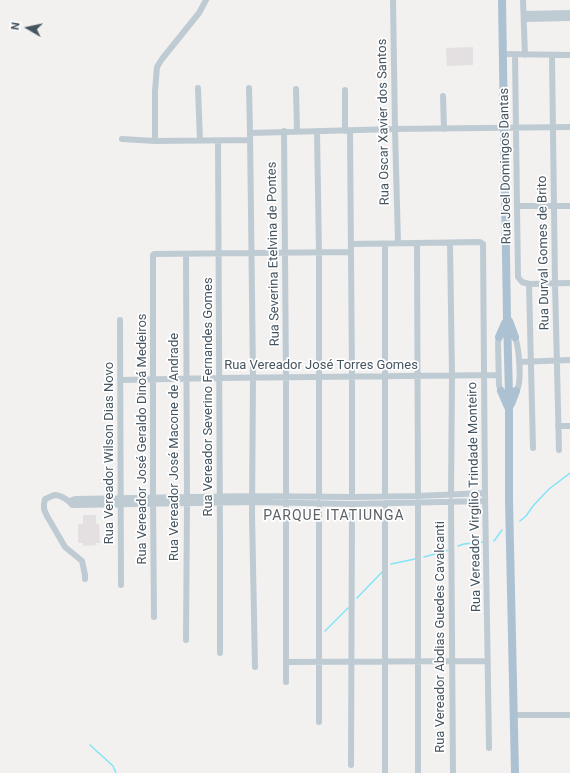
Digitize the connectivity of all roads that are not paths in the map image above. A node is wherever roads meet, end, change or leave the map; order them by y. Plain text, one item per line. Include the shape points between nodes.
1 (206, 0) edge
2 (393, 0) edge
3 (502, 0) edge
4 (523, 0) edge
5 (570, 13) edge
6 (524, 17) junction
7 (570, 18) edge
8 (503, 54) junction
9 (515, 55) junction
10 (525, 55) junction
11 (552, 56) junction
12 (570, 56) edge
13 (198, 88) dead end
14 (249, 88) dead end
15 (296, 89) dead end
16 (345, 90) dead end
17 (443, 96) dead end
18 (570, 127) edge
19 (504, 128) junction
20 (516, 128) junction
21 (553, 128) junction
22 (395, 129) junction
23 (444, 129) junction
24 (284, 131) junction
25 (297, 131) junction
26 (317, 131) junction
27 (348, 131) junction
28 (250, 132) junction
29 (122, 139) dead end
30 (250, 140) junction
31 (155, 141) junction
32 (200, 141) junction
33 (218, 141) junction
34 (516, 206) junction
35 (554, 206) junction
36 (570, 206) edge
37 (398, 243) junction
38 (417, 243) junction
39 (450, 243) junction
40 (351, 244) junction
41 (385, 244) junction
42 (319, 252) junction
43 (351, 252) junction
44 (219, 253) junction
45 (251, 253) junction
46 (285, 253) junction
47 (186, 254) junction
48 (555, 283) junction
49 (570, 283) edge
50 (529, 284) junction
51 (507, 317) junction
52 (120, 320) dead end
53 (507, 333) junction
54 (499, 337) junction
55 (515, 337) junction
56 (558, 360) junction
57 (570, 360) edge
58 (531, 361) junction
59 (519, 362) junction
60 (418, 376) junction
61 (452, 376) junction
62 (485, 376) junction
63 (498, 376) junction
64 (319, 377) junction
65 (352, 377) junction
66 (385, 377) junction
67 (220, 378) junction
68 (253, 378) junction
69 (286, 378) junction
70 (154, 379) junction
71 (187, 379) junction
72 (120, 380) junction
73 (509, 392) junction
74 (509, 410) junction
75 (558, 426) junction
76 (570, 426) edge
77 (533, 448) dead end
78 (559, 450) dead end
79 (485, 493) junction
80 (153, 497) junction
81 (451, 498) junction
82 (220, 499) junction
83 (252, 499) junction
84 (286, 499) junction
85 (418, 499) junction
86 (187, 500) junction
87 (319, 500) junction
88 (352, 500) junction
89 (385, 500) junction
90 (120, 501) junction
91 (485, 501) junction
92 (153, 504) junction
93 (85, 579) dead end
94 (121, 585) dead end
95 (154, 617) dead end
96 (186, 640) dead end
97 (220, 653) dead end
98 (418, 661) junction
99 (452, 661) junction
100 (488, 661) junction
101 (286, 662) junction
102 (319, 662) junction
103 (352, 662) junction
104 (384, 662) junction
105 (255, 667) dead end
106 (286, 682) dead end
107 (514, 715) junction
108 (570, 715) edge
109 (319, 722) dead end
110 (489, 748) dead end
111 (351, 765) dead end
112 (385, 773) edge
113 (418, 773) edge
114 (453, 773) edge
115 (515, 773) edge

1 - 31 street via 157,67
2 - 22 street, Rua Oscar Xavier dos Santos
3 - 8 main road
4 - 6 street
5 - 6 street
6 - 7 street
6 - 10 street
8 - 9 street
8 - 19 main road
9 - 10 street
9 - 20 street, Rua Joel Domingos Dantas
10 - 11 street
11 - 12 street
11 - 21 street, Rua Durval Gomes de Brito
13 - 32 street
14 - 28 street
15 - 25 street
16 - 27 street
17 - 23 street
18 - 21 street
19 - 20 street
19 - 23 street
19 - 51 main road
20 - 21 street
20 - 34 street, Rua Joel Domingos Dantas
21 - 35 street, Rua Durval Gomes de Brito
22 - 23 street
22 - 27 street
22 - 37 street, Rua Oscar Xavier dos Santos
24 - 25 street
24 - 28 street
24 - 46 street, Rua Severina Etelvina de Pontes
25 - 26 street
26 - 27 street
26 - 42 street
27 - 40 street
28 - 30 street
29 - 31 street
30 - 33 street
30 - 45 street
31 - 32 street
32 - 33 street
33 - 44 street, Rua Vereador Severino Fernandes Gomes
34 - 35 street
34 - 50 street, Rua Joel Domingos Dantas via 518,277 522,282
35 - 36 street
35 - 48 street, Rua Durval Gomes de Brito
37 - 38 street
37 - 41 street
38 - 39 street
38 - 60 street
39 - 61 street, Rua Vereador Abdias Guedes Cavalcanti
39 - 62 street, Rua Vereador Virgílio Trindade Monteiro via 480,242 484,247
40 - 41 street
40 - 43 street
41 - 66 street
42 - 43 street
42 - 46 street
42 - 64 street
43 - 65 street
44 - 45 street
44 - 47 street
44 - 67 street, Rua Vereador Severino Fernandes Gomes
45 - 46 street
45 - 68 street
46 - 69 street, Rua Severina Etelvina de Pontes
47 - 70 street, Rua Vereador José Geraldo Dinoá Medeiros via 153,255
47 - 71 street, Rua Vereador José Macone de Andrade
48 - 49 street
48 - 50 street
48 - 56 street, Rua Durval Gomes de Brito
50 - 58 street
51 - 53 main road
51 - 54 main road
51 - 55 main road
52 - 72 street, Rua Vereador Wilson Dias Novo
53 - 54 street
53 - 55 street
53 - 73 main road
54 - 63 street
55 - 59 street
56 - 57 street
56 - 58 street
56 - 75 street, Rua Durval Gomes de Brito
58 - 59 street
58 - 77 street
59 - 73 street via 518,385
60 - 61 street, Rua Vereador José Torres Gomes
60 - 66 street, Rua Vereador José Torres Gomes
60 - 85 street
61 - 62 street, Rua Vereador José Torres Gomes
61 - 81 street, Rua Vereador Abdias Guedes Cavalcanti
62 - 63 street, Rua Vereador José Torres Gomes
62 - 79 street, Rua Vereador Virgílio Trindade Monteiro
63 - 73 street via 499,385
64 - 65 street, Rua Vereador José Torres Gomes
64 - 69 street, Rua Vereador José Torres Gomes
64 - 87 street
65 - 66 street, Rua Vereador José Torres Gomes
65 - 88 street
66 - 89 street
67 - 68 street, Rua Vereador José Torres Gomes
67 - 71 street, Rua Vereador José Torres Gomes
67 - 82 street, Rua Vereador Severino Fernandes Gomes
68 - 69 street, Rua Vereador José Torres Gomes
68 - 83 street
69 - 84 street, Rua Severina Etelvina de Pontes
70 - 71 street, Rua Vereador José Torres Gomes
70 - 72 street, Rua Vereador José Torres Gomes
70 - 80 street, Rua Vereador José Geraldo Dinoá Medeiros
71 - 86 street, Rua Vereador José Macone de Andrade
72 - 90 street, Rua Vereador Wilson Dias Novo
73 - 74 main road
73 - 74 main road
74 - 107 main road
75 - 76 street
75 - 78 street, Rua Durval Gomes de Brito
79 - 81 street
79 - 91 street, Rua Vereador Virgílio Trindade Monteiro
80 - 86 street
80 - 90 street
80 - 92 street, Rua Vereador José Geraldo Dinoá Medeiros
81 - 85 street
81 - 91 street
81 - 99 street, Rua Vereador Abdias Guedes Cavalcanti
82 - 83 street
82 - 86 street
82 - 97 street, Rua Vereador Severino Fernandes Gomes
83 - 84 street
83 - 105 street
84 - 87 street
84 - 101 street, Rua Severina Etelvina de Pontes
85 - 89 street
85 - 98 street
86 - 92 street
86 - 96 street, Rua Vereador José Macone de Andrade
87 - 88 street
87 - 102 street
88 - 89 street
88 - 103 street
89 - 104 street
90 - 92 street
90 - 93 street via 72,505 58,496 50,496 45,500 44,509 65,547 82,561
90 - 94 street, Rua Vereador Wilson Dias Novo
91 - 100 street, Rua Vereador Virgílio Trindade Monteiro
92 - 95 street, Rua Vereador José Geraldo Dinoá Medeiros
98 - 99 street
98 - 104 street
98 - 113 street
99 - 100 street
99 - 114 street, Rua Vereador Abdias Guedes Cavalcanti
100 - 110 street, Rua Vereador Virgílio Trindade Monteiro
101 - 102 street
101 - 106 street, Rua Severina Etelvina de Pontes
102 - 103 street
102 - 109 street
103 - 104 street
103 - 111 street
104 - 112 street
107 - 108 street
107 - 115 main road

